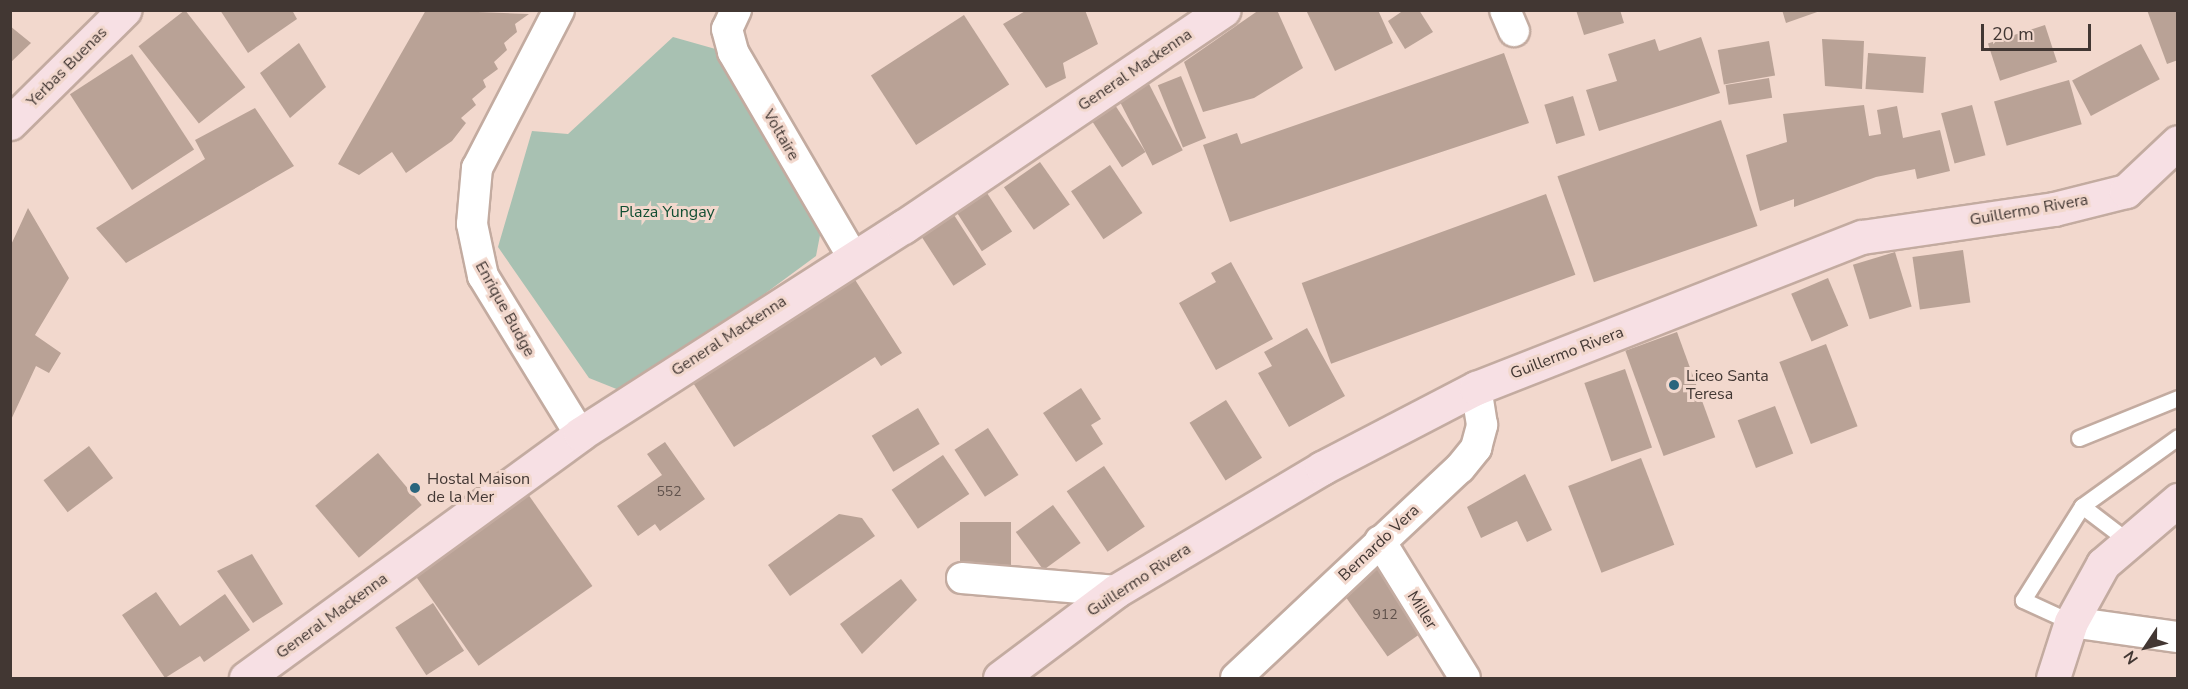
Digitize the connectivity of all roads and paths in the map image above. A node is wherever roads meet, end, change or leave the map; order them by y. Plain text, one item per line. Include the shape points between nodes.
1 (124, 10) edge
2 (559, 10) edge
3 (736, 10) edge
4 (1224, 10) edge
5 (10, 123) edge
6 (2178, 142) edge
7 (852, 256) junction
8 (1476, 388) junction
9 (2178, 398) edge
10 (580, 434) junction
11 (2178, 437) edge
12 (2079, 438) dead end
13 (2178, 500) edge
14 (2082, 506) junction
15 (1380, 541) junction
16 (2128, 541) junction
17 (962, 578) dead end
18 (1116, 591) junction
19 (2071, 622) junction
20 (2178, 637) edge
21 (246, 678) edge
22 (1000, 678) edge
23 (1236, 678) edge
24 (1464, 678) edge
25 (2053, 678) edge

1 - 5 street, Yerbas Buenas
2 - 10 street, Enrique Budge via 477,168 472,224 483,276
3 - 7 street, Voltaire via 727,29 733,52
4 - 7 street, General Mackenna
6 - 8 street, Guillermo Rivera via 2126,191 2054,209 1862,237
7 - 10 street, General Mackenna
8 - 15 street, Bernardo Vera via 1482,425 1476,448
8 - 18 street, Guillermo Rivera via 1322,468
9 - 12 lane
10 - 21 street, General Mackenna
11 - 14 lane
13 - 16 street
14 - 16 lane
14 - 19 lane via 2024,600
15 - 23 street, Bernardo Vera
15 - 24 street, Miller
16 - 19 street via 2103,564
17 - 18 street
18 - 22 street, Guillermo Rivera
19 - 20 street
19 - 25 street

